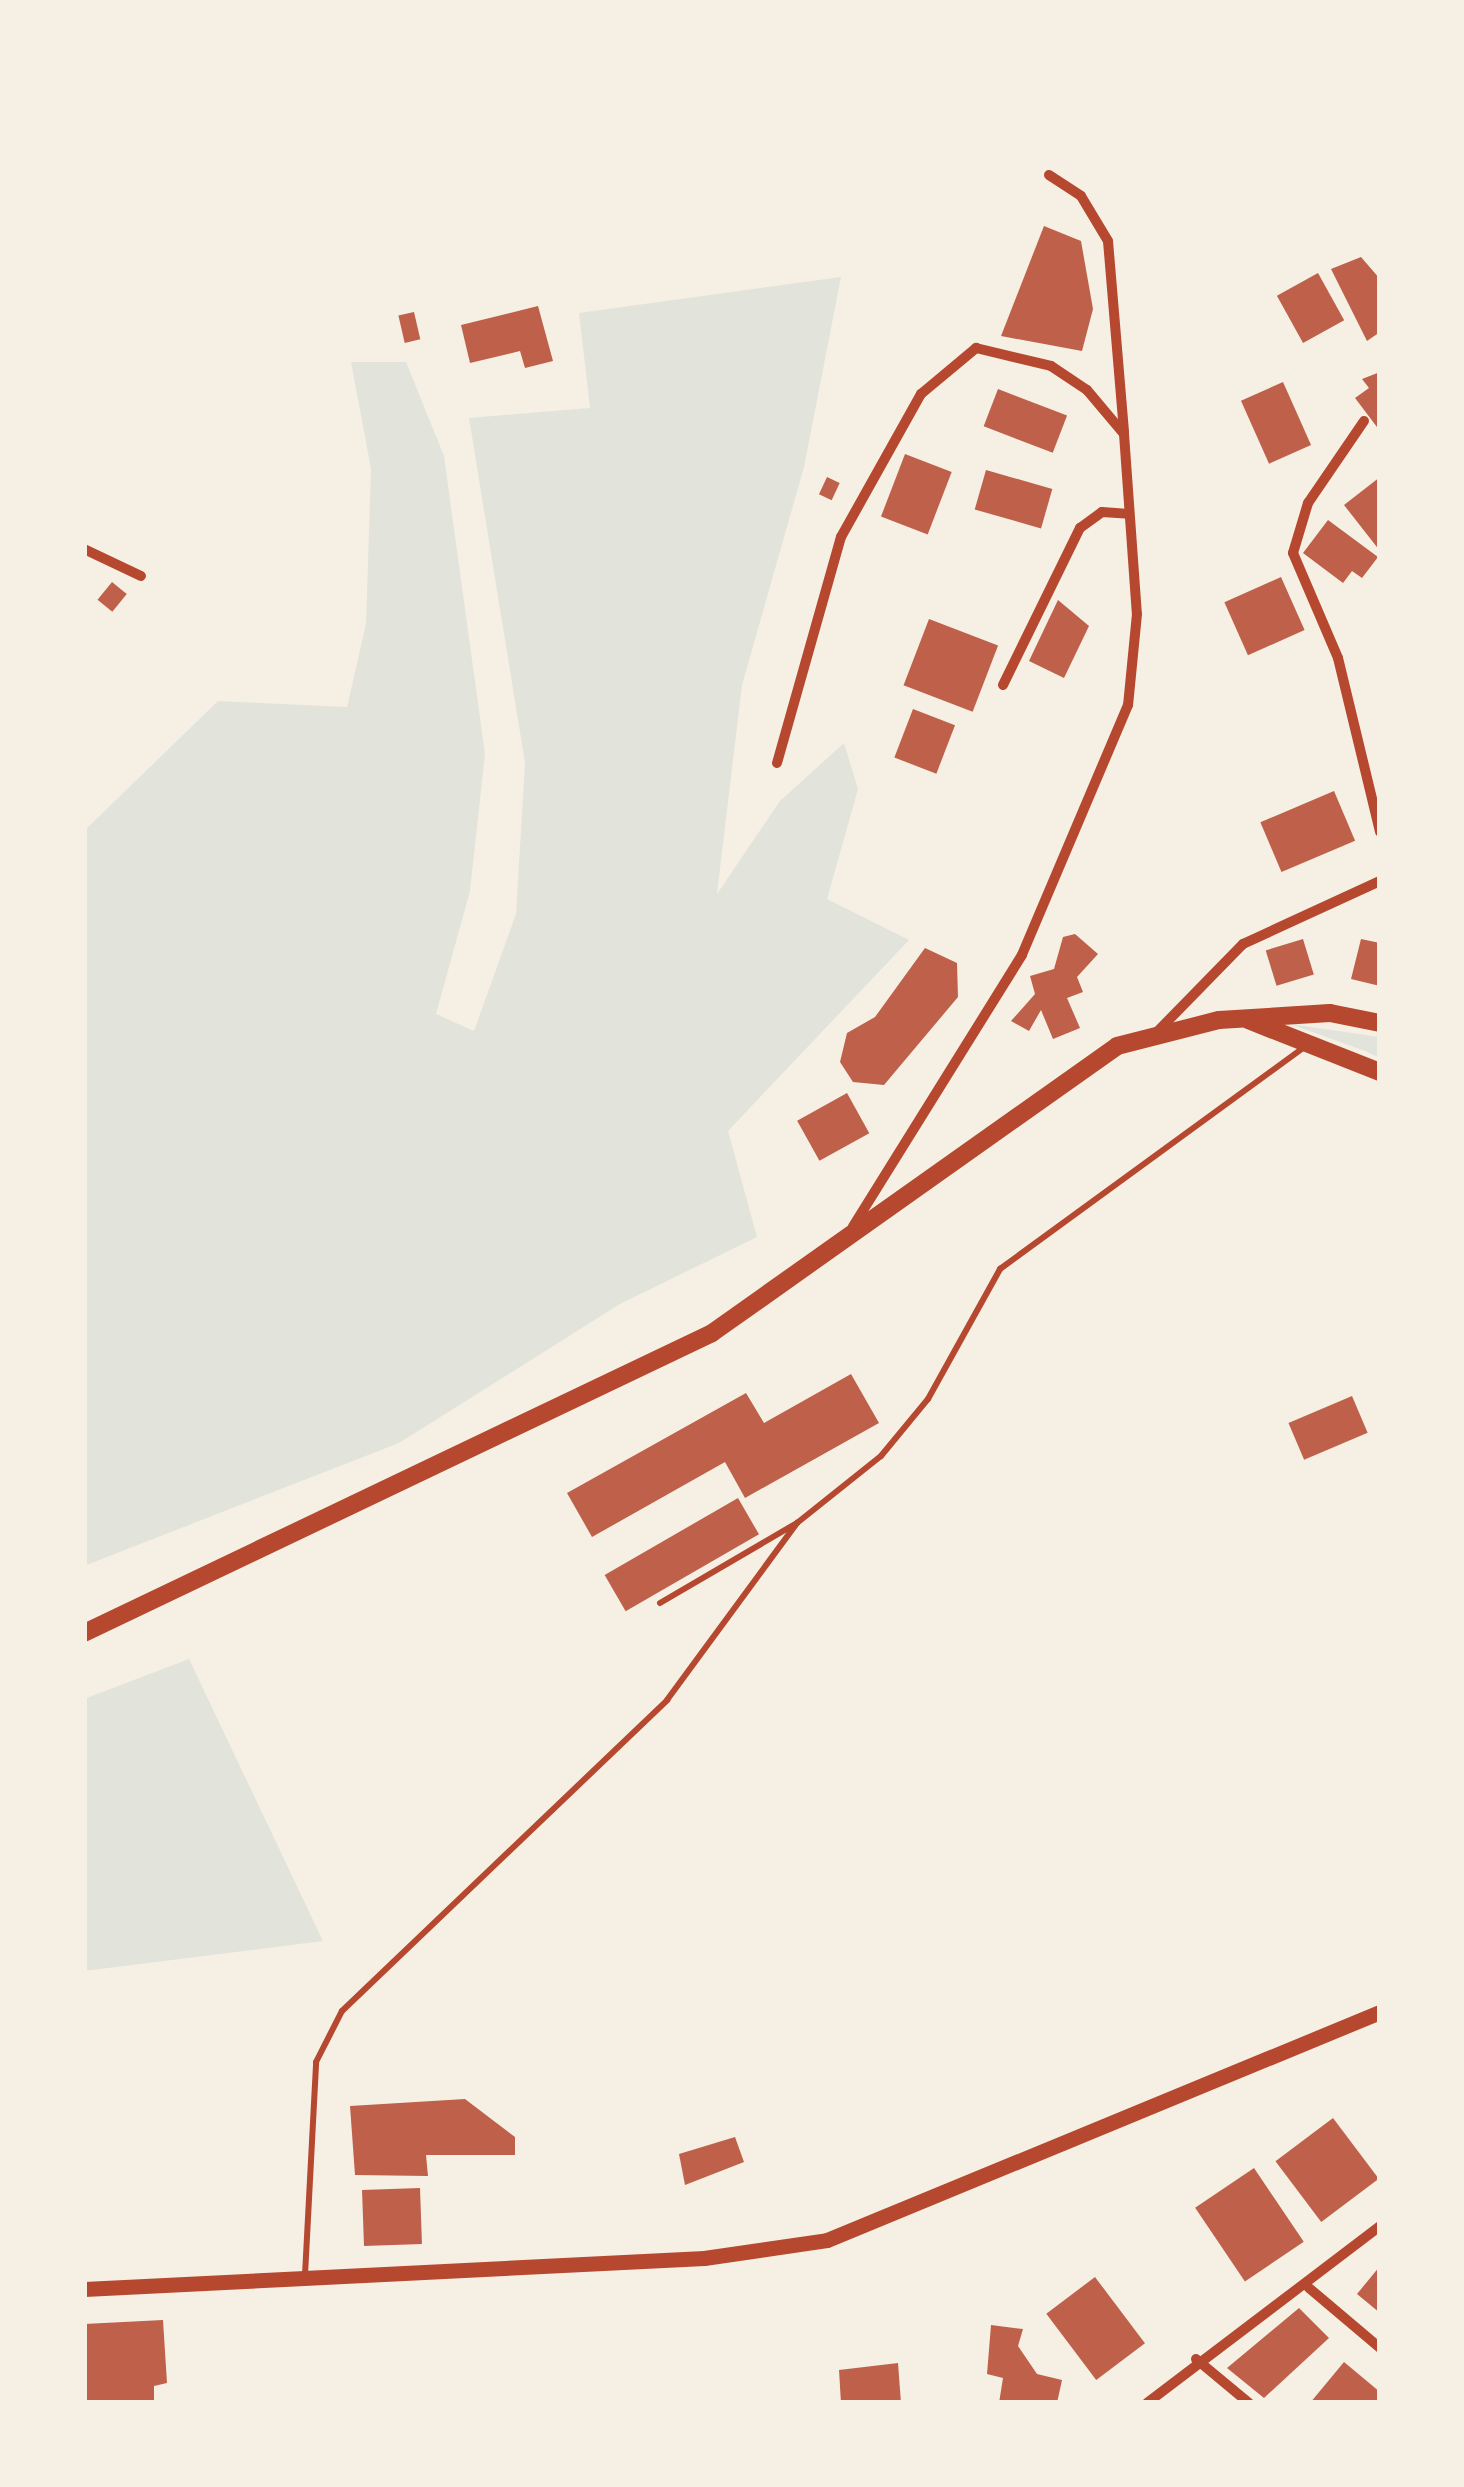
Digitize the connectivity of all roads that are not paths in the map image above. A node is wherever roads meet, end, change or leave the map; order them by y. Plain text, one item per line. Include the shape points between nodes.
1 (1049, 175) dead end
2 (1364, 422) dead end
3 (1124, 434) junction
4 (1130, 514) junction
5 (84, 549) edge
6 (140, 577) dead end
7 (1003, 685) dead end
8 (777, 763) dead end
9 (1380, 832) edge
10 (1380, 881) edge
11 (1244, 1018) junction
12 (1380, 1023) edge
13 (1156, 1033) junction
14 (1311, 1044) junction
15 (1380, 1072) edge
16 (843, 1242) junction
17 (797, 1523) junction
18 (660, 1603) dead end
19 (84, 1633) edge
20 (1380, 2012) edge
21 (1380, 2226) edge
22 (305, 2278) junction
23 (1309, 2288) junction
24 (84, 2289) edge
25 (1380, 2348) edge
26 (1196, 2359) junction
27 (1147, 2403) edge
28 (1249, 2403) edge

1 - 3 street via 1082,196 1108,241
2 - 9 street via 1308,503 1293,553 1338,658
3 - 4 street
3 - 8 street via 1051,366 990,349 953,359 860,489
4 - 7 street via 1102,512 1080,528
4 - 16 street via 1135,661 1110,757 991,1012
5 - 6 street
10 - 13 street via 1243,944
11 - 12 highway
11 - 13 highway
11 - 14 highway
13 - 16 highway via 1090,1059
14 - 15 highway
14 - 17 lane via 1019,1251 978,1298 912,1420
16 - 19 highway via 712,1333
17 - 18 lane
17 - 22 lane via 667,1700 342,2011 316,2062
20 - 22 main road via 827,2240 704,2258
21 - 23 street
22 - 24 main road
23 - 25 street
23 - 26 street
26 - 27 street
26 - 28 street

